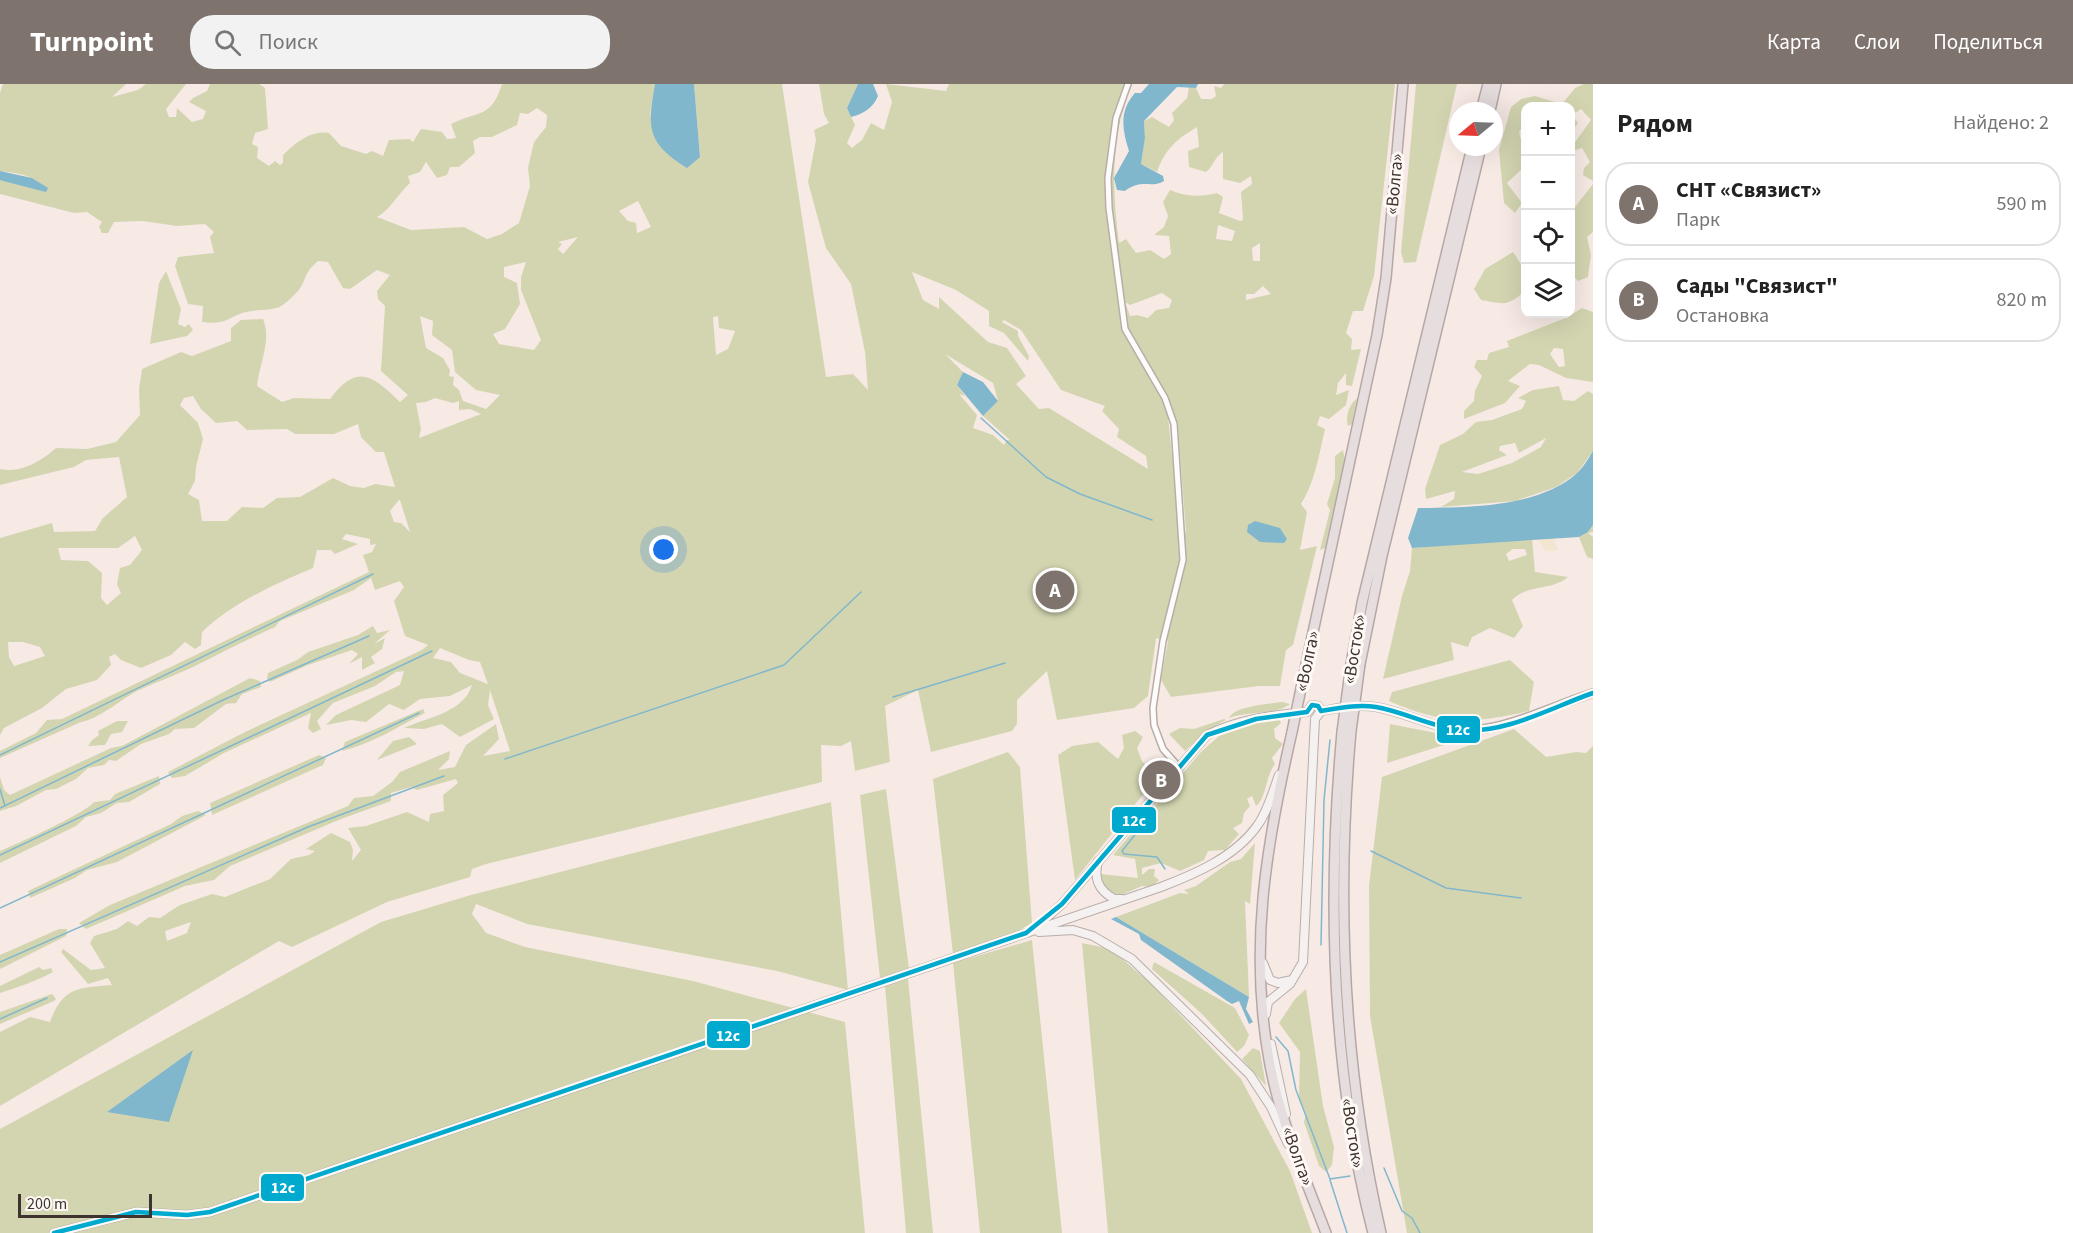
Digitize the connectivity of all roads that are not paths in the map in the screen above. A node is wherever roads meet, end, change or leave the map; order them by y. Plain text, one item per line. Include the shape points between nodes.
1 (1128, 84) edge
2 (1402, 84) edge
3 (1488, 84) edge
4 (1496, 84) edge
5 (1483, 102) edge
6 (1492, 102) edge
7 (1470, 156) edge
8 (1479, 156) edge
9 (1356, 664) junction
10 (1593, 693) edge
11 (1321, 711) junction
12 (1307, 712) junction
13 (1315, 719) junction
14 (1347, 732) junction
15 (1287, 754) junction
16 (1178, 766) junction
17 (1098, 859) junction
18 (1263, 876) junction
19 (1127, 898) junction
20 (1026, 933) junction
21 (1294, 979) junction
22 (1261, 999) junction
23 (1293, 1145) junction
24 (54, 1233) edge
25 (1324, 1233) edge
26 (1373, 1233) edge
27 (1382, 1233) edge

1 - 16 street via 1116,118 1108,178 1109,208 1125,329 1165,398 1174,424 1183,560 1153,700 1159,740
2 - 15 highway, «Волга», bridge via 1386,278 1377,335
3 - 5 highway
4 - 6 highway
7 - 9 highway, «Восток» via 1362,603
8 - 9 highway, «Восток»
9 - 14 highway, «Восток», bridge
10 - 11 street via 1473,730 1429,723 1375,707
11 - 12 main road via 1315,705
11 - 13 main road
12 - 13 main road
12 - 16 main road via 1228,724 1208,735
13 - 21 main road via 1303,962
14 - 26 highway, «Восток» via 1335,860 1336,983 1351,1122
14 - 27 highway, «Восток» via 1343,900 1346,990 1360,1124
15 - 18 highway, «Волга»
15 - 19 main road via 1258,825 1241,843 1193,875
16 - 17 main road
17 - 19 main road via 1098,885 1114,899
17 - 20 main road via 1062,904
18 - 21 main road via 1263,967 1270,980 1278,983
18 - 22 highway, «Волга» via 1259,934
19 - 20 main road
20 - 24 main road via 210,1212 136,1212
20 - 25 main road via 1073,930 1112,945 1157,981 1227,1049 1271,1107
21 - 22 main road
21 - 23 main road via 1271,997 1266,1007
22 - 23 highway, «Волга» via 1270,1067
23 - 25 highway, «Волга»

